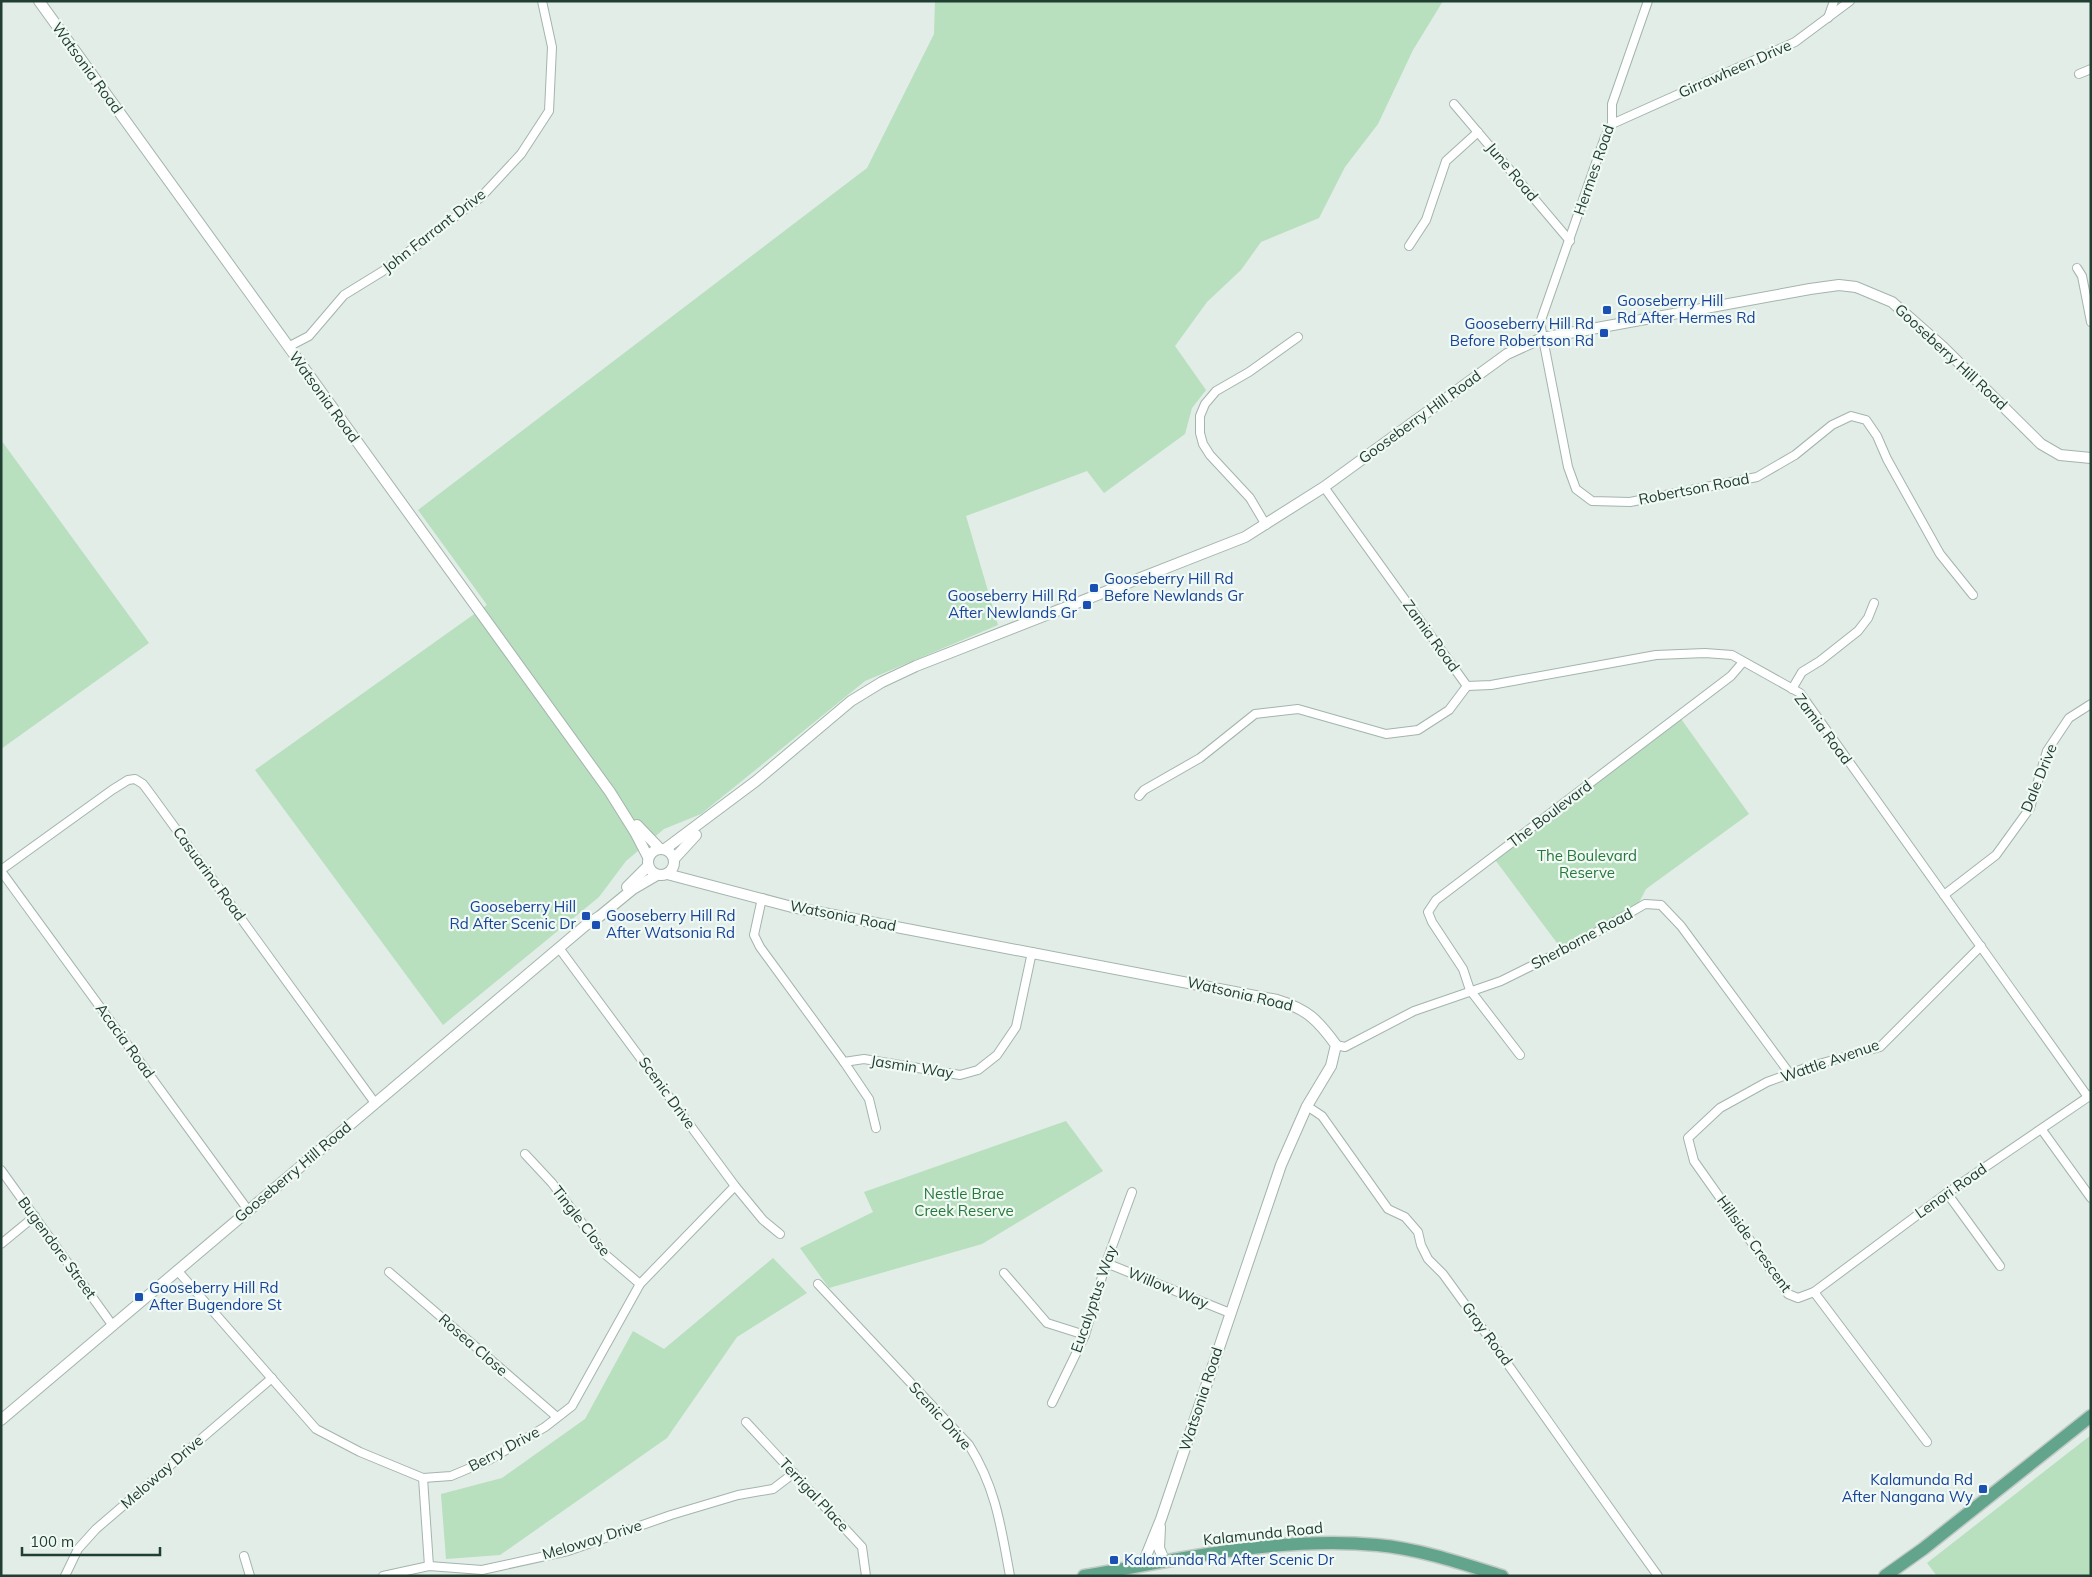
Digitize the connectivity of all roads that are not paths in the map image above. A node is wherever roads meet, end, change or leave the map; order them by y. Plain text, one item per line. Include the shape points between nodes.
1 (39, 1) edge
2 (542, 1) edge
3 (1648, 1) edge
4 (1834, 1) edge
5 (1850, 1) edge
6 (1827, 20) junction
7 (2091, 69) edge
8 (2079, 74) dead end
9 (1454, 104) dead end
10 (1612, 124) junction
11 (1478, 132) junction
12 (1570, 241) junction
13 (1409, 246) dead end
14 (2077, 268) dead end
15 (2091, 322) edge
16 (1298, 337) dead end
17 (1542, 338) junction
18 (288, 347) junction
19 (2091, 458) edge
20 (1324, 487) junction
21 (1266, 525) junction
22 (1973, 595) dead end
23 (1874, 603) dead end
24 (1744, 662) junction
25 (1467, 686) junction
26 (1792, 689) junction
27 (2091, 704) edge
28 (756, 780) junction
29 (610, 792) junction
30 (1139, 796) dead end
31 (662, 849) junction
32 (674, 860) junction
33 (648, 862) junction
34 (1, 871) edge
35 (662, 874) junction
36 (690, 880) junction
37 (1944, 895) junction
38 (762, 898) junction
39 (586, 925) junction
40 (1981, 946) junction
41 (559, 948) junction
42 (1032, 952) junction
43 (1470, 990) junction
44 (1336, 1045) junction
45 (1520, 1055) dead end
46 (844, 1062) junction
47 (1790, 1074) junction
48 (2090, 1096) edge
49 (375, 1103) junction
50 (1307, 1106) junction
51 (876, 1128) dead end
52 (2042, 1130) junction
53 (1688, 1138) joint
54 (525, 1154) dead end
55 (1, 1170) edge
56 (735, 1186) junction
57 (1132, 1192) dead end
58 (1947, 1193) junction
59 (2091, 1198) edge
60 (248, 1210) junction
61 (35, 1216) junction
62 (780, 1234) dead end
63 (1, 1244) edge
64 (1106, 1263) junction
65 (2000, 1266) dead end
66 (178, 1270) junction
67 (389, 1272) dead end
68 (1004, 1273) dead end
69 (640, 1284) junction
70 (818, 1284) dead end
71 (1814, 1292) junction
72 (1230, 1313) junction
73 (113, 1326) junction
74 (1085, 1335) junction
75 (272, 1378) junction
76 (1052, 1403) dead end
77 (2091, 1416) edge
78 (557, 1417) junction
79 (1, 1420) edge
80 (746, 1422) dead end
81 (1927, 1442) dead end
82 (794, 1473) junction
83 (423, 1478) junction
84 (1161, 1519) junction
85 (244, 1556) dead end
86 (1165, 1562) junction
87 (429, 1566) junction
88 (1142, 1566) junction
89 (65, 1576) edge
90 (250, 1576) edge
91 (383, 1576) edge
92 (866, 1576) edge
93 (1010, 1576) edge
94 (1084, 1576) edge
95 (1502, 1576) edge
96 (1658, 1576) edge
97 (1885, 1576) edge

1 - 18 street, Watsonia Road
2 - 18 street, John Farrant Drive via 552,47 548,111 521,154 481,197 383,271 344,295 309,336
3 - 10 street, Hermes Road via 1612,104
4 - 6 street
5 - 6 street, Girrawheen Drive
6 - 10 street, Girrawheen Drive via 1795,42
7 - 8 street
9 - 11 street, June Road
10 - 12 street, Hermes Road via 1605,136
11 - 12 street, June Road
11 - 13 street via 1446,161 1426,220
12 - 17 street, Hermes Road via 1542,316
14 - 15 street via 2082,276
16 - 21 street via 1216,391 1200,416 1203,444 1250,498
17 - 19 street, Gooseberry Hill Road via 1810,288 1856,287 1873,292 1904,310 2041,444 2060,455
17 - 20 street, Gooseberry Hill Road via 1507,354
17 - 22 street, Robertson Road via 1568,468 1576,489 1592,501 1630,502 1757,476 1795,454 1832,425 1851,416 1866,420 1877,436 1940,554
18 - 29 street, Watsonia Road
20 - 21 street, Gooseberry Hill Road
20 - 25 street, Zamia Road
21 - 28 street, Gooseberry Hill Road via 1227,545 893,676 847,704
23 - 26 street via 1858,631 1802,672
24 - 25 street, Zamia Road via 1732,655 1656,655 1491,685
24 - 26 street, Zamia Road
24 - 43 street, The Boulevard via 1731,676 1436,900 1428,912 1463,969
25 - 30 street via 1449,710 1418,730 1386,734 1298,709 1255,714 1200,758
26 - 37 street, Zamia Road via 1800,694
27 - 37 street, Dale Drive via 2069,718 2047,751 2030,808 1996,855
28 - 31 street, Gooseberry Hill Road
28 - 32 street, Gooseberry Hill Road via 686,844
29 - 31 street, Watsonia Road via 644,834
29 - 33 street, Watsonia Road
31 - 32 street
31 - 33 street via 653,851
32 - 35 street via 673,866
32 - 36 street
33 - 35 street
33 - 39 street, Gooseberry Hill Road via 625,890 596,912
34 - 49 street, Casuarina Road via 112,790 135,779 148,790
34 - 60 street, Acacia Road
35 - 36 street, Watsonia Road
35 - 39 street, Gooseberry Hill Road via 633,888
36 - 38 street, Watsonia Road
37 - 40 street, Zamia Road
38 - 42 street, Watsonia Road via 792,907
38 - 46 street via 754,935
39 - 41 street, Gooseberry Hill Road
40 - 47 street, Wattle Avenue via 1880,1047
40 - 48 street, Zamia Road
41 - 49 street, Gooseberry Hill Road
41 - 56 street, Scenic Drive
42 - 44 street, Watsonia Road via 1277,1000 1298,1007 1320,1022
42 - 46 street, Jasmin Way via 1016,1027 997,1055 978,1070 960,1075 864,1059
43 - 44 street, Sherborne Road via 1414,1011 1345,1047
43 - 45 street
43 - 47 street, Sherborne Road via 1510,977 1645,904 1661,905 1681,926
44 - 50 street, Watsonia Road via 1331,1066
46 - 51 street via 869,1098
47 - 53 street, Wattle Avenue via 1767,1082 1720,1108
48 - 52 street, Lenori Road
49 - 60 street, Gooseberry Hill Road
50 - 72 street, Watsonia Road via 1281,1165
50 - 96 street, Gray Road via 1322,1116 1388,1209 1405,1217 1418,1232 1428,1259 1482,1327
52 - 58 street, Lenori Road
52 - 59 street
53 - 71 street, Hillside Crescent via 1694,1161 1788,1294 1798,1298
54 - 69 street, Tingle Close via 552,1183 606,1255
55 - 61 street, Bugendore Street
56 - 62 street, Scenic Drive via 763,1220
56 - 69 street, Berry Drive
57 - 64 street, Eucalyptus Way
58 - 65 street
58 - 71 street, Lenori Road
60 - 66 street, Gooseberry Hill Road
61 - 63 street
61 - 73 street, Bugendore Street
64 - 72 street, Willow Way
64 - 74 street, Eucalyptus Way
66 - 73 street, Gooseberry Hill Road
66 - 75 street, Berry Drive
67 - 78 street, Rosea Close
68 - 74 street via 1047,1323
69 - 78 street, Berry Drive via 584,1388 572,1406
70 - 93 street, Scenic Drive via 970,1445 994,1494
71 - 81 street, Hillside Crescent
72 - 84 street, Watsonia Road
73 - 79 street, Gooseberry Hill Road
74 - 76 street, Eucalyptus Way
75 - 83 street, Berry Drive via 316,1429 360,1452
75 - 89 street, Meloway Drive via 96,1529 78,1549
77 - 97 main road
78 - 83 street, Berry Drive via 489,1460 451,1476
80 - 82 street, Terrigal Place
82 - 87 street, Meloway Drive via 773,1489 738,1494 568,1551 482,1570
82 - 92 street, Terrigal Place via 862,1547
83 - 87 street
84 - 86 street, Watsonia Road via 1158,1548
84 - 88 street, Watsonia Road
85 - 90 street
86 - 88 main road, Kalamunda Road
86 - 95 main road, Kalamunda Road via 1300,1543 1350,1543 1435,1555
87 - 91 street, Meloway Drive
88 - 94 main road, Kalamunda Road

